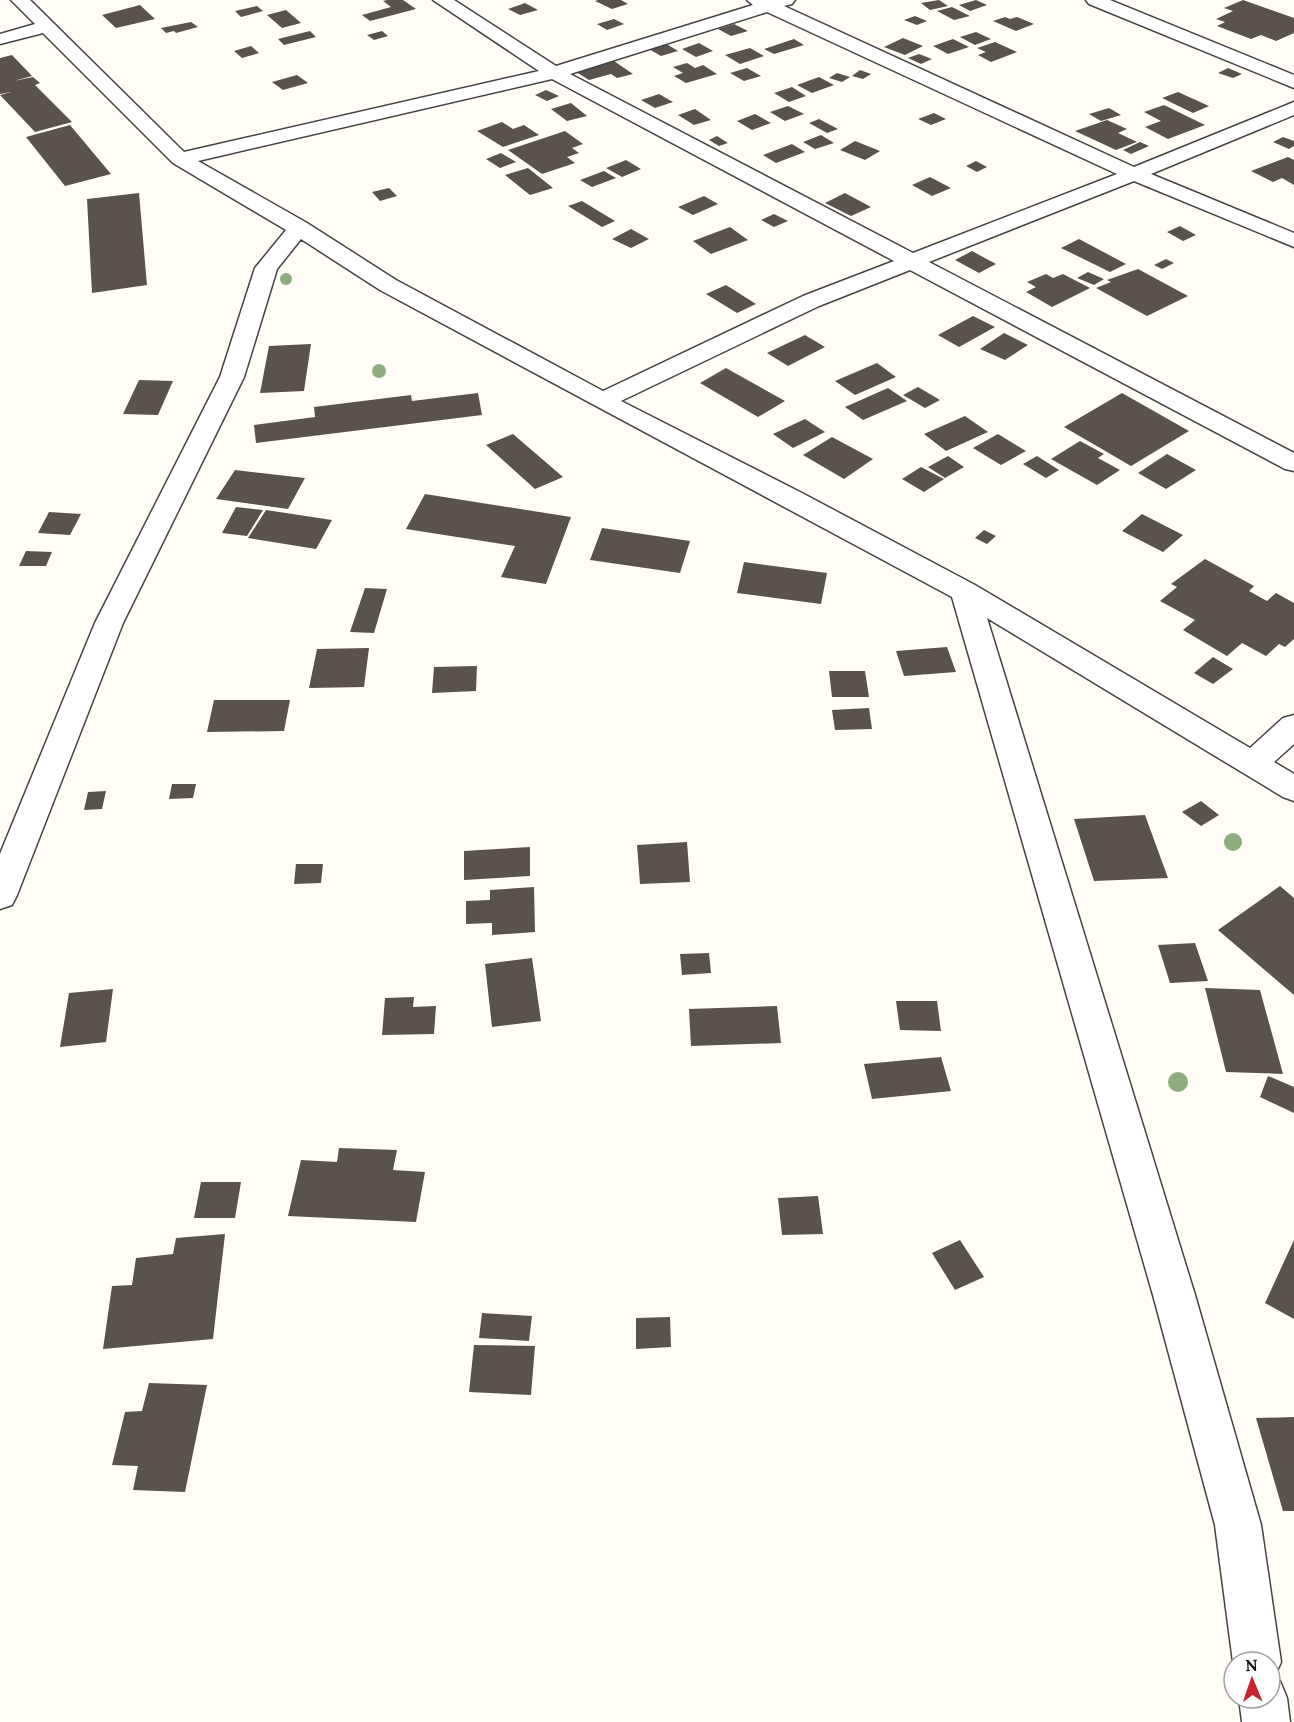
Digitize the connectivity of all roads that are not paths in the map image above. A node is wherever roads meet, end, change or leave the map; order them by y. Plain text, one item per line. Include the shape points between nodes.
1 (20, 0) edge
2 (442, 0) edge
3 (786, 0) edge
4 (1095, 0) edge
5 (761, 3) edge
6 (48, 26) junction
7 (0, 39) edge
8 (554, 73) junction
9 (1294, 82) edge
10 (1294, 108) edge
11 (180, 159) junction
12 (1134, 174) junction
13 (299, 228) junction
14 (1294, 241) edge
15 (911, 261) junction
16 (602, 401) junction
17 (1294, 463) edge
18 (965, 592) junction
19 (1294, 726) edge
20 (1253, 763) junction
21 (1294, 789) edge
22 (0, 895) edge
23 (1255, 1650) edge

1 - 6 street
2 - 8 street
3 - 5 street
4 - 9 street
5 - 8 street
5 - 12 street
6 - 7 street
6 - 11 street
8 - 11 street
8 - 15 street
10 - 12 street
11 - 13 street
12 - 14 street
12 - 15 street
13 - 16 street via 388,285
13 - 22 street via 266,268 232,377 109,623
15 - 16 street via 811,301
15 - 17 street
16 - 18 street
18 - 20 street
18 - 23 street via 1171,1284 1238,1525
19 - 20 street
20 - 21 street

